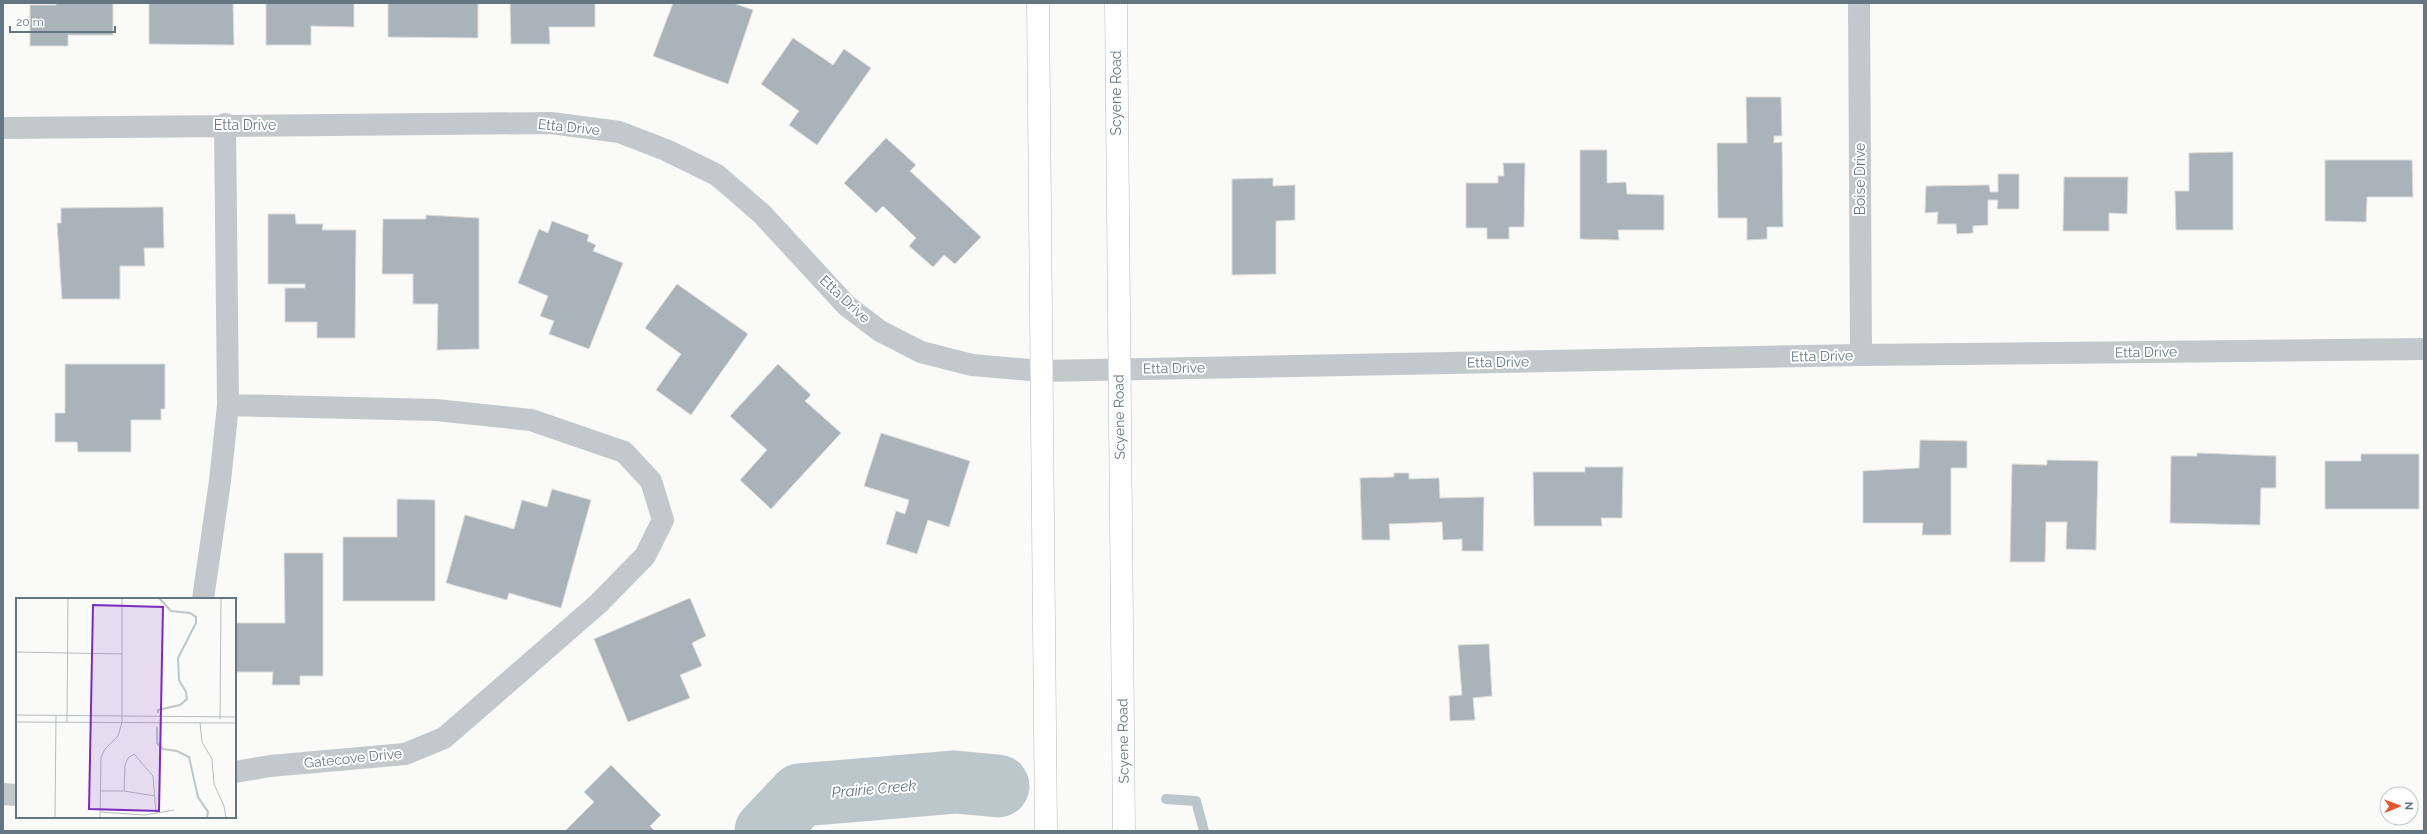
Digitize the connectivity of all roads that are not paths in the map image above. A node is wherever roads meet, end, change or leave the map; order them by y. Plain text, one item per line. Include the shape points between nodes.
1 (1038, 3) edge
2 (1116, 3) edge
3 (1860, 3) edge
4 (225, 124) junction
5 (3, 128) edge
6 (2424, 349) edge
7 (1860, 355) junction
8 (1118, 370) junction
9 (1041, 371) junction
10 (228, 405) junction
11 (203, 598) edge
12 (236, 772) edge
13 (3, 794) edge
14 (16, 795) edge
15 (1046, 831) edge
16 (1124, 831) edge

1 - 9 main road
2 - 8 main road, Scyene Road
3 - 7 street, Boise Drive
4 - 5 street, Etta Drive
4 - 9 street, Etta Drive via 551,123 619,132 666,150 717,175 762,214 847,306 880,331 921,352 965,363
4 - 10 street
6 - 7 street, Etta Drive
7 - 8 street, Etta Drive
8 - 9 street, Etta Drive
8 - 16 main road, Scyene Road
9 - 15 main road
10 - 11 street
10 - 12 street, Gatecove Drive via 436,410 531,420 624,452 651,481 663,520 645,556 598,604 444,738 405,754 270,766
13 - 14 street

